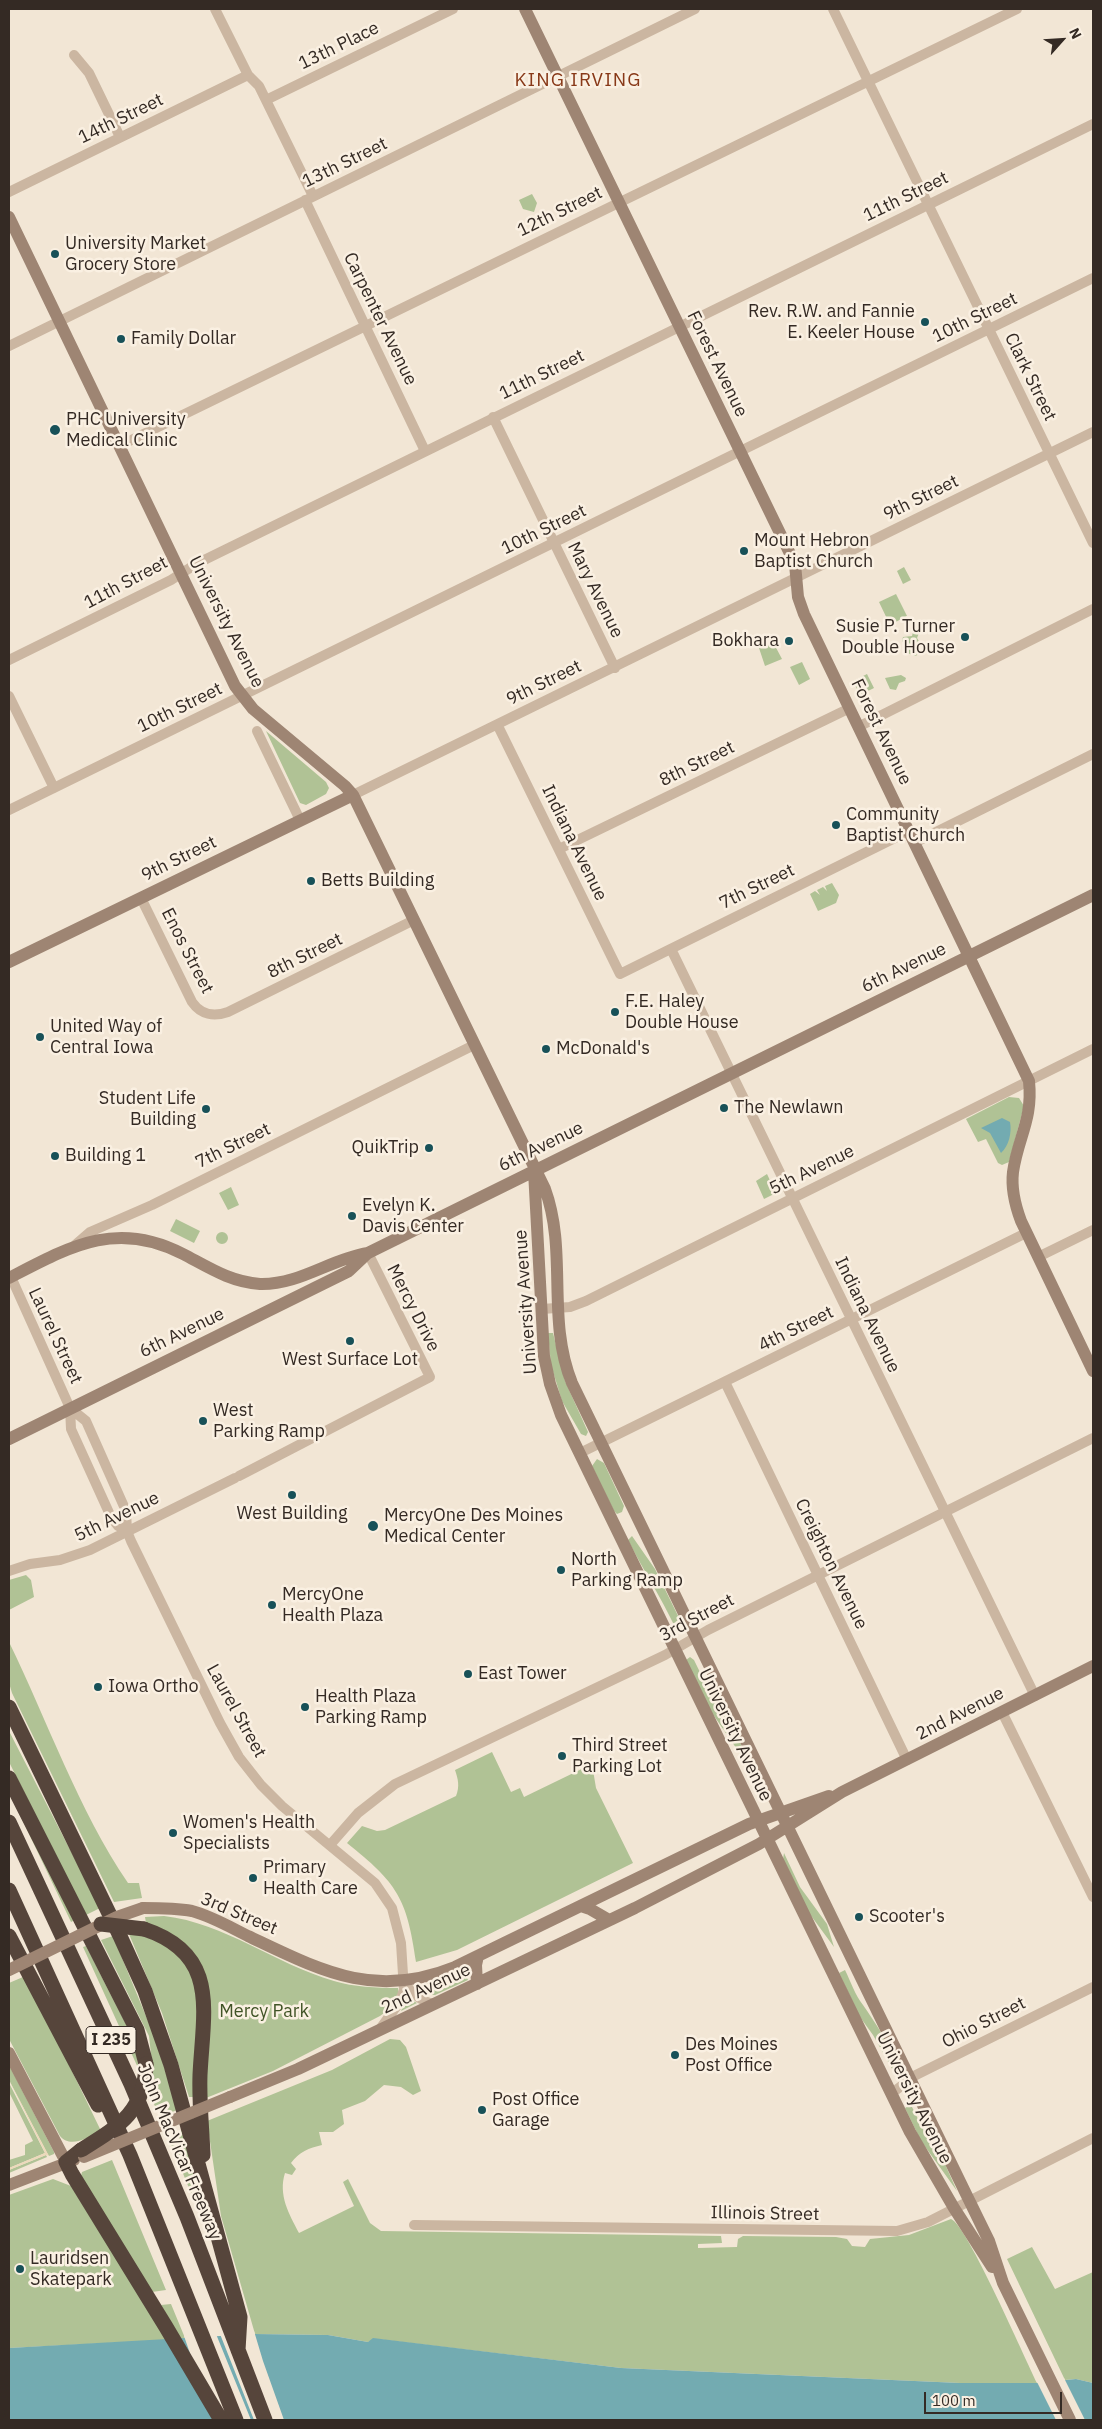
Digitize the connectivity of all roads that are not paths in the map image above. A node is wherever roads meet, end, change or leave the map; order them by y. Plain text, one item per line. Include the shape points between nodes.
1 (215, 9) edge
2 (453, 9) edge
3 (525, 9) edge
4 (695, 9) edge
5 (833, 9) edge
6 (1016, 9) edge
7 (682, 11) edge
8 (74, 54) dead end
9 (248, 75) junction
10 (558, 76) junction
11 (868, 80) junction
12 (266, 100) junction
13 (1093, 124) edge
14 (120, 137) junction
15 (9, 192) edge
16 (309, 198) junction
17 (619, 202) junction
18 (928, 204) junction
19 (9, 218) edge
20 (1093, 278) edge
21 (59, 321) junction
22 (365, 326) junction
23 (680, 326) junction
24 (989, 329) junction
25 (9, 346) edge
26 (493, 417) junction
27 (1093, 432) edge
28 (119, 446) junction
29 (425, 451) junction
30 (740, 451) junction
31 (1050, 454) junction
32 (554, 543) junction
33 (1093, 543) edge
34 (180, 573) junction
35 (796, 579) junction
36 (1093, 610) edge
37 (9, 660) edge
38 (615, 668) junction
39 (9, 696) edge
40 (242, 696) junction
41 (850, 708) junction
42 (498, 726) junction
43 (858, 727) junction
44 (257, 731) dead end
45 (1093, 754) edge
46 (54, 788) junction
47 (353, 795) junction
48 (9, 810) edge
49 (300, 820) junction
50 (912, 837) junction
51 (559, 849) junction
52 (1093, 895) edge
53 (141, 898) junction
54 (414, 920) junction
55 (670, 949) junction
56 (969, 956) junction
57 (9, 962) edge
58 (620, 974) joint
59 (209, 1014) joint
60 (474, 1046) junction
61 (1093, 1050) edge
62 (731, 1073) junction
63 (1030, 1081) junction
64 (534, 1170) junction
65 (792, 1198) junction
66 (1093, 1230) edge
67 (1026, 1233) junction
68 (74, 1245) junction
69 (368, 1253) junction
70 (1038, 1257) junction
71 (10, 1277) edge
72 (556, 1308) junction
73 (542, 1309) junction
74 (851, 1320) junction
75 (1093, 1371) edge
76 (430, 1377) joint
77 (724, 1382) junction
78 (70, 1408) junction
79 (1093, 1438) edge
80 (9, 1439) edge
81 (600, 1444) junction
82 (580, 1453) junction
83 (945, 1512) junction
84 (127, 1531) junction
85 (9, 1571) edge
86 (818, 1575) junction
87 (695, 1638) junction
88 (675, 1650) junction
89 (1093, 1666) edge
90 (1035, 1696) junction
91 (9, 1707) edge
92 (1002, 1712) junction
93 (907, 1760) junction
94 (9, 1778) edge
95 (842, 1792) junction
96 (779, 1812) junction
97 (758, 1821) junction
98 (9, 1822) edge
99 (787, 1828) junction
100 (767, 1840) junction
101 (330, 1845) junction
102 (9, 1890) edge
103 (1093, 1898) edge
104 (581, 1906) junction
105 (610, 1920) junction
106 (101, 1924) junction
107 (9, 1936) edge
108 (478, 1956) junction
109 (9, 1970) edge
110 (403, 1980) junction
111 (477, 1984) junction
112 (1093, 1986) edge
113 (434, 2004) junction
114 (378, 2031) junction
115 (9, 2052) edge
116 (910, 2079) junction
117 (892, 2093) junction
118 (1093, 2138) edge
119 (82, 2153) junction
120 (66, 2162) junction
121 (9, 2185) edge
122 (205, 2186) junction
123 (970, 2200) junction
124 (954, 2208) junction
125 (153, 2213) junction
126 (414, 2225) dead end
127 (1003, 2283) junction
128 (238, 2350) junction
129 (221, 2420) edge
130 (236, 2420) edge
131 (265, 2420) edge
132 (1070, 2420) edge

1 - 9 street, Carpenter Avenue
2 - 12 street, 13th Place
3 - 10 main road, Forest Avenue
4 - 7 street, 13th Street
5 - 11 street, Clark Street
6 - 11 street, 12th Street
7 - 10 street, 13th Street
8 - 14 street via 89,73
9 - 12 street, Carpenter Avenue
9 - 14 street, 14th Street
10 - 16 street, 13th Street
10 - 17 main road, Forest Avenue
11 - 17 street, 12th Street
11 - 18 street, Clark Street
12 - 16 street, Carpenter Avenue
13 - 18 street, 11th Street
14 - 15 street, 14th Street
16 - 21 street, 13th Street
16 - 22 street, Carpenter Avenue
17 - 22 street, 12th Street
17 - 23 main road, Forest Avenue
18 - 23 street, 11th Street
18 - 24 street, Clark Street
19 - 21 main road, University Avenue
20 - 24 street, 10th Street
21 - 25 street, 13th Street
21 - 28 main road, University Avenue
22 - 28 street, 12th Street
22 - 29 street, Carpenter Avenue
23 - 26 street, 11th Street
23 - 30 main road, Forest Avenue
24 - 30 street, 10th Street
24 - 31 street, Clark Street
26 - 29 street, 11th Street
26 - 32 street, Mary Avenue
27 - 31 street, 9th Street
28 - 34 main road, University Avenue
29 - 34 street, 11th Street
30 - 32 street, 10th Street
30 - 35 main road, Forest Avenue via 795,564
31 - 33 street, Clark Street
31 - 35 street, 9th Street
32 - 38 street, Mary Avenue
32 - 40 street, 10th Street
34 - 37 street, 11th Street
34 - 40 main road, University Avenue
35 - 38 street, 9th Street
35 - 41 main road, Forest Avenue via 804,614
36 - 43 street
38 - 42 street, 9th Street
39 - 46 street
40 - 46 street, 10th Street
40 - 47 main road, University Avenue
41 - 43 main road, Forest Avenue
41 - 51 street, 8th Street
42 - 47 street, 9th Street
42 - 51 street, Indiana Avenue
43 - 50 main road, Forest Avenue
44 - 49 street
45 - 50 street, 7th Street
46 - 48 street, 10th Street
47 - 49 main road, 9th Street
47 - 54 main road, University Avenue
49 - 53 main road, 9th Street
50 - 55 street, 7th Street
50 - 56 main road, Forest Avenue
51 - 58 street, Indiana Avenue
52 - 56 main road, 6th Avenue
53 - 57 main road, 9th Street
53 - 59 street, Enos Street via 192,1002
54 - 59 street, 8th Street via 228,1012
54 - 60 main road, University Avenue
55 - 58 street, 7th Street
55 - 62 street, Indiana Avenue
56 - 62 main road, 6th Avenue
56 - 63 main road, Forest Avenue
60 - 64 main road, University Avenue
60 - 68 street, 7th Street via 152,1205 90,1232
61 - 63 street, 5th Avenue
62 - 64 main road, 6th Avenue
62 - 65 street, Indiana Avenue
63 - 65 street, 5th Avenue
63 - 67 main road, Forest Avenue via 1029,1118 1016,1159 1013,1182 1016,1208
64 - 69 main road, 6th Avenue
64 - 72 main road, University Avenue via 545,1189 551,1211
64 - 73 main road, University Avenue
65 - 72 street, 5th Avenue via 586,1301
65 - 74 street, Indiana Avenue
66 - 70 street
67 - 70 main road, Forest Avenue
67 - 74 street, 4th Street
68 - 69 main road via 121,1238 154,1242 226,1277 259,1284 296,1279 344,1258
68 - 71 main road, 7th Street
69 - 76 street, Mercy Drive
69 - 78 main road, 6th Avenue via 349,1271
70 - 75 main road, Forest Avenue
71 - 78 street, Laurel Street
72 - 73 street, 5th Avenue
72 - 81 main road, University Avenue via 565,1364
73 - 82 main road, University Avenue via 544,1356 550,1384
74 - 77 street, 4th Street
74 - 83 street, Indiana Avenue
76 - 84 street, 5th Avenue
77 - 81 street, 4th Street
77 - 86 street, Creighton Avenue
78 - 80 main road, 6th Avenue
78 - 84 street, Laurel Street via 86,1421 126,1511
78 - 84 street, Laurel Street via 71,1429 111,1517
79 - 83 street, 3rd Street
81 - 82 street, 4th Street
81 - 87 main road, University Avenue
82 - 88 main road, University Avenue
83 - 86 street, 3rd Street
83 - 90 street, Indiana Avenue
84 - 85 street, 5th Avenue via 81,1553
84 - 101 street, Laurel Street via 239,1757 282,1806
86 - 87 street, 3rd Street
86 - 93 street, Creighton Avenue
87 - 88 street, 3rd Street
87 - 96 main road, University Avenue
88 - 97 main road, University Avenue
88 - 101 street, 3rd Street via 395,1784 358,1813
89 - 90 main road, 2nd Avenue
90 - 92 main road, 2nd Avenue
91 - 122 highway via 145,1991 171,2065
92 - 93 main road, 2nd Avenue
92 - 103 street
93 - 95 main road, 2nd Avenue
94 - 119 highway, bridge via 144,2048 146,2064 142,2092 132,2111
95 - 96 main road, 2nd Avenue
95 - 99 main road, 2nd Avenue
96 - 97 main road, 2nd Avenue
96 - 99 main road, University Avenue
97 - 100 main road, University Avenue
97 - 104 main road, 2nd Avenue
98 - 128 highway, John MacVicar Freeway / I 235 via 131,2084
99 - 100 main road, 2nd Avenue
99 - 116 main road, University Avenue
100 - 105 main road, 2nd Avenue
100 - 117 main road, University Avenue
101 - 110 street, Laurel Street via 365,1873 385,1895 398,1926
102 - 125 highway, I 235 via 87,2057
104 - 105 main road
104 - 108 main road, 2nd Avenue
105 - 111 main road, 2nd Avenue
106 - 109 main road, 3rd Street, bridge
106 - 110 main road, 3rd Street, bridge via 142,1908 192,1911 335,1975 362,1980
106 - 122 highway, bridge via 144,1929 169,1939 194,1963 202,1984 200,2095
107 - 125 highway
108 - 110 main road, 2nd Avenue via 443,1972
108 - 111 main road
110 - 113 street via 420,2000
110 - 114 street, Laurel Street via 402,1997
111 - 113 main road, 2nd Avenue
112 - 116 street, Ohio Street
113 - 114 main road, 2nd Avenue
114 - 119 main road, 2nd Avenue, bridge via 230,2098
115 - 120 main road
116 - 117 street, Ohio Street
116 - 123 main road, University Avenue
117 - 124 main road, University Avenue via 921,2154
118 - 123 street, Illinois Street
119 - 120 highway
120 - 121 main road
120 - 129 highway
122 - 128 highway via 240,2317
123 - 124 street, Illinois Street
123 - 127 main road, University Avenue via 989,2241
124 - 126 street, Illinois Street via 918,2226 883,2232
124 - 127 main road, University Avenue
125 - 130 highway, I 235
127 - 132 main road, University Avenue
128 - 131 highway, John MacVicar Freeway / I 235

